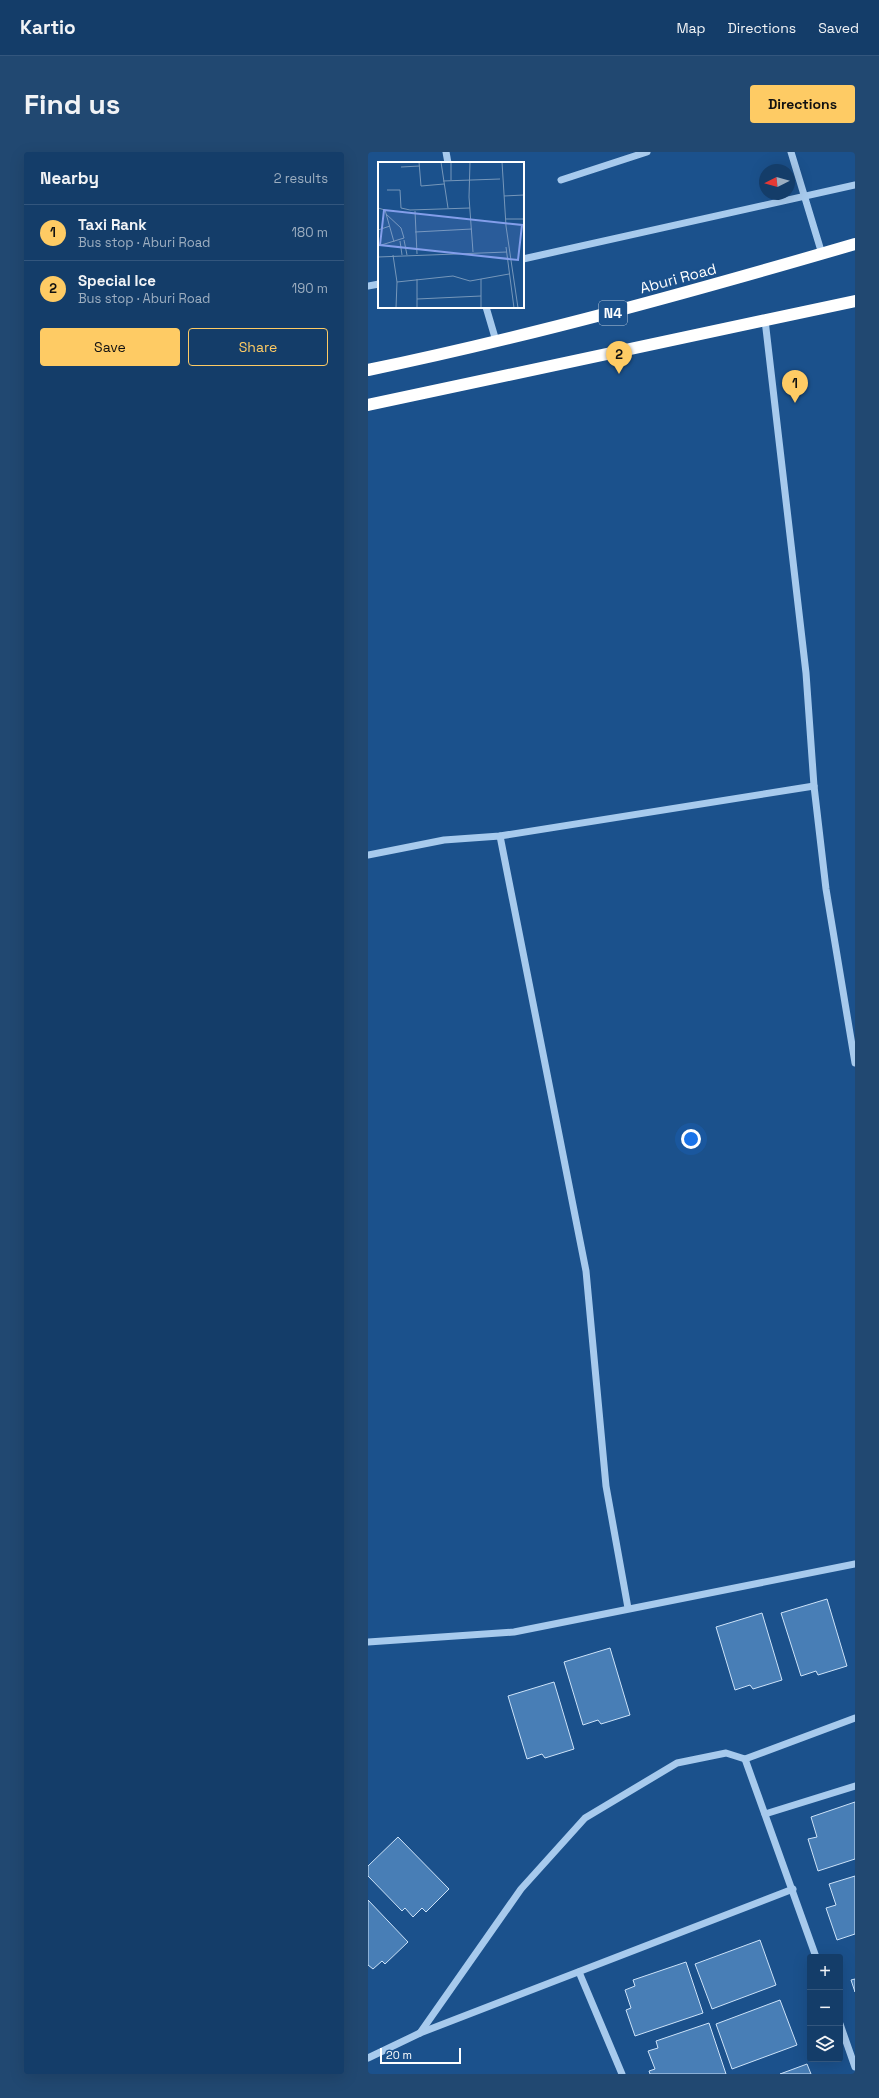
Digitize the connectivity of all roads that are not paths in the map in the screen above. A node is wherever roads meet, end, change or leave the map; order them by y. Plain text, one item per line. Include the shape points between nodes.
1 (446, 152) edge
2 (647, 152) edge
3 (791, 152) edge
4 (448, 162) edge
5 (561, 180) dead end
6 (855, 185) edge
7 (806, 197) junction
8 (855, 244) edge
9 (822, 254) junction
10 (524, 259) edge
11 (378, 284) edge
12 (368, 286) edge
13 (855, 301) edge
14 (486, 308) edge
15 (765, 320) junction
16 (496, 341) junction
17 (368, 370) edge
18 (368, 405) edge
19 (814, 786) junction
20 (500, 836) junction
21 (368, 854) edge
22 (855, 1064) edge
23 (855, 1564) edge
24 (628, 1608) junction
25 (368, 1642) edge
26 (855, 1718) edge
27 (745, 1759) junction
28 (855, 1786) edge
29 (765, 1814) junction
30 (792, 1889) junction
31 (815, 1954) edge
32 (578, 1972) junction
33 (841, 2026) edge
34 (420, 2033) junction
35 (368, 2058) edge
36 (855, 2067) edge
37 (622, 2074) edge

1 - 4 street
2 - 5 street
3 - 7 street
6 - 7 street
7 - 9 street
7 - 10 street
8 - 9 highway, Aburi Road / N4
9 - 16 highway, Aburi Road / N4 via 692,292
11 - 12 street
13 - 15 highway
14 - 16 street
15 - 18 highway
15 - 19 street via 806,673
16 - 17 highway, Aburi Road / N4
19 - 20 street
19 - 22 street via 826,889
20 - 21 street via 444,840
20 - 24 street via 586,1272 606,1486
23 - 24 street
24 - 25 street via 514,1632
26 - 27 street
27 - 29 street
27 - 34 street via 726,1753 677,1763 585,1818 521,1888
28 - 29 street
29 - 30 street
30 - 31 street
30 - 32 street
32 - 34 street
32 - 37 street
33 - 36 street
34 - 35 street

